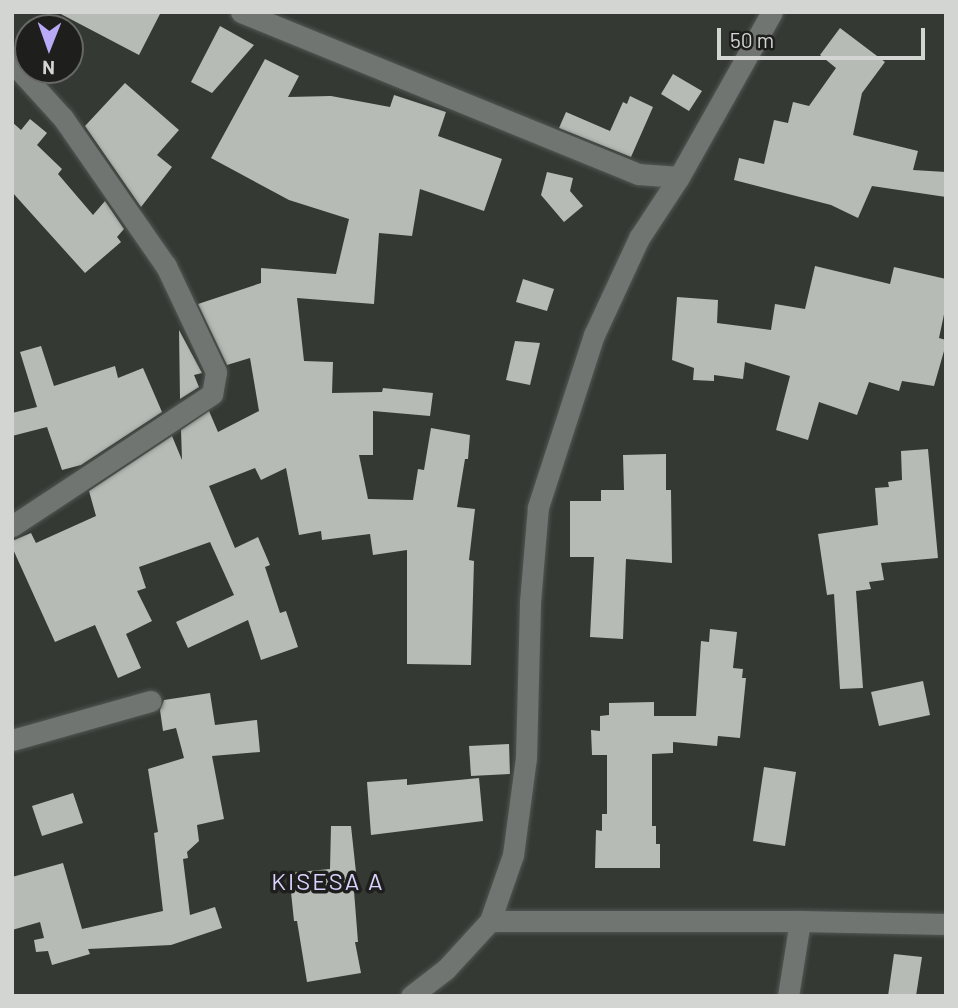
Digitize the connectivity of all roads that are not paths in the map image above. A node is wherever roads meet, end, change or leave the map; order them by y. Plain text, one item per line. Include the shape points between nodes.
1 (241, 12) edge
2 (772, 12) edge
3 (12, 62) edge
4 (679, 177) junction
5 (12, 526) edge
6 (151, 701) dead end
7 (12, 740) edge
8 (490, 921) junction
9 (800, 921) junction
10 (945, 924) edge
11 (411, 996) edge
12 (788, 996) edge

1 - 4 street via 638,174
2 - 4 street
3 - 5 street via 63,118 166,266 216,372 212,394
4 - 8 street via 639,239 594,335 538,507 526,757 513,855
6 - 7 street
8 - 9 street
8 - 11 street via 446,969
9 - 10 street
9 - 12 street

